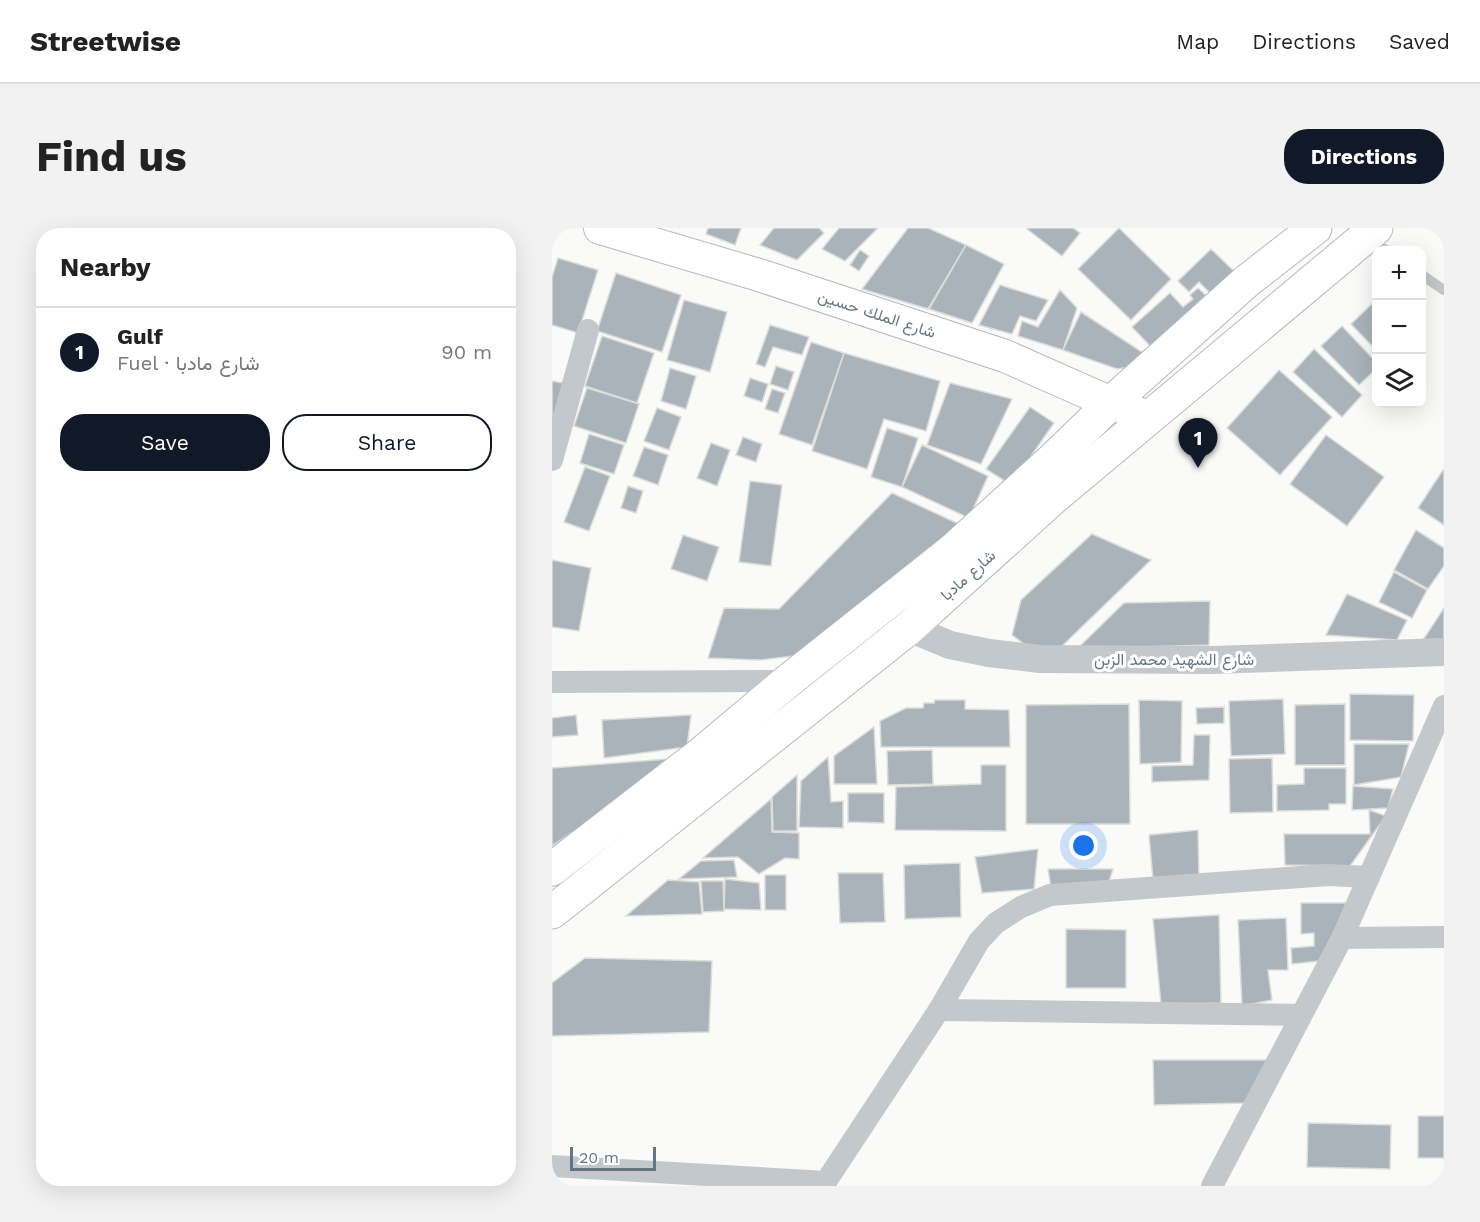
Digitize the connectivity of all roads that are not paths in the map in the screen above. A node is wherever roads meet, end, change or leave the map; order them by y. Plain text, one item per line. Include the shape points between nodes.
1 (600, 228) edge
2 (1315, 228) edge
3 (1376, 238) edge
4 (1426, 278) edge
5 (1444, 290) edge
6 (588, 330) dead end
7 (1111, 403) junction
8 (1148, 417) junction
9 (552, 460) edge
10 (909, 628) junction
11 (1444, 652) edge
12 (788, 681) junction
13 (552, 682) edge
14 (1444, 706) edge
15 (552, 869) edge
16 (1370, 877) junction
17 (552, 912) edge
18 (1444, 937) edge
19 (1342, 938) junction
20 (939, 1010) junction
21 (1302, 1015) junction
22 (552, 1166) edge
23 (825, 1184) edge
24 (1212, 1186) edge

1 - 7 main road, شارع الملك حسين via 759,275 1005,356
2 - 7 main road, شارع مادبا via 1247,281
3 - 8 main road, شارع مادبا
4 - 5 lane
6 - 9 street
7 - 8 main road, شارع الملك حسين
7 - 12 main road, شارع مادبا via 952,551
8 - 10 main road, شارع مادبا
10 - 11 street, شارع الشهيد محمد الزبن via 950,645 1040,659 1212,660
10 - 17 main road, شارع مادبا
12 - 13 street
12 - 15 main road, شارع مادبا
14 - 16 street
16 - 19 street
16 - 20 street via 1328,875 1050,895 1021,907 990,929
18 - 19 street
19 - 21 street
20 - 21 street
20 - 23 street
21 - 24 street
22 - 23 street

